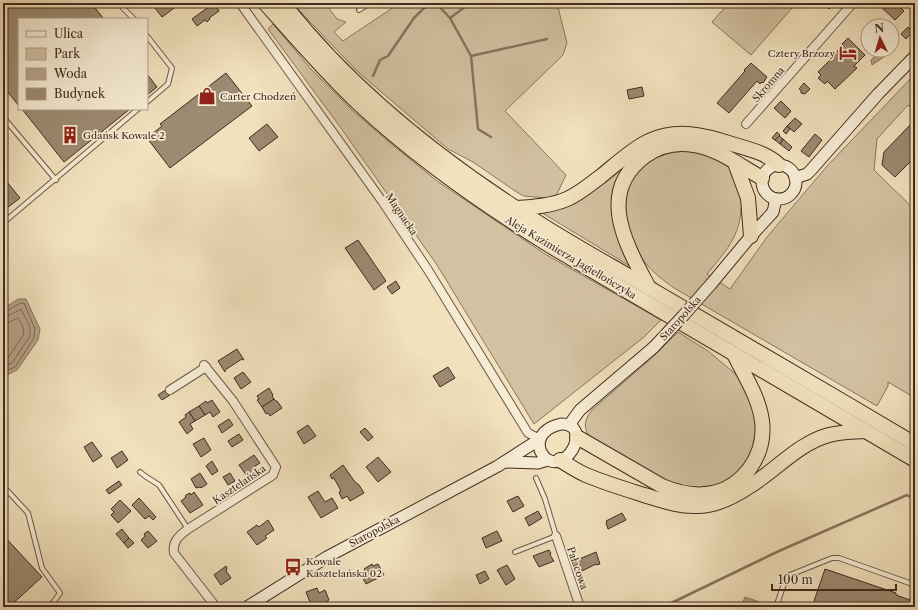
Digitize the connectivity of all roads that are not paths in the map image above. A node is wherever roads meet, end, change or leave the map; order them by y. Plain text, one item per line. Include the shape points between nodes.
1 (118, 3) edge
2 (240, 3) edge
3 (266, 3) edge
4 (284, 3) edge
5 (370, 3) edge
6 (853, 3) edge
7 (359, 10) dead end
8 (133, 18) edge
9 (148, 37) edge
10 (915, 56) edge
11 (148, 101) edge
12 (137, 110) edge
13 (3, 117) edge
14 (746, 124) dead end
15 (735, 163) junction
16 (778, 165) junction
17 (762, 178) junction
18 (795, 178) junction
19 (56, 180) junction
20 (776, 199) junction
21 (516, 208) junction
22 (3, 223) edge
23 (537, 230) junction
24 (751, 236) junction
25 (583, 257) junction
26 (649, 288) junction
27 (734, 354) junction
28 (170, 390) dead end
29 (569, 425) junction
30 (865, 430) junction
31 (577, 437) junction
32 (540, 439) junction
33 (915, 444) edge
34 (554, 460) junction
35 (915, 460) edge
36 (504, 462) junction
37 (140, 472) dead end
38 (536, 478) dead end
39 (3, 486) edge
40 (188, 529) junction
41 (556, 536) junction
42 (515, 552) dead end
43 (915, 585) edge
44 (50, 607) edge
45 (216, 607) edge
46 (247, 607) edge
47 (580, 607) edge
48 (776, 607) edge

1 - 8 lane
2 - 32 street, Magnacka via 428,270 528,433
3 - 23 highway, Aleja Kazimierza Jagiellończyka via 316,62 394,135 442,174
4 - 21 highway, Aleja Kazimierza Jagiellończyka via 322,48 388,112 424,142
5 - 7 lane
6 - 14 street, Skromna
9 - 11 lane via 172,68 168,84
10 - 18 main road via 811,170
12 - 19 lane
13 - 19 lane
15 - 17 highway
15 - 24 highway via 748,198
15 - 26 highway via 695,145 674,144 649,153 630,172 623,184 618,212 628,249
16 - 17 main road via 768,169
16 - 18 main road via 789,169
16 - 21 highway via 762,154 719,140 684,133 670,134 640,145 567,199 547,205
17 - 20 main road via 764,189
18 - 20 main road via 796,184 791,194
19 - 22 lane
20 - 24 main road, Staropolska via 773,212
21 - 23 highway, Aleja Kazimierza Jagiellończyka
23 - 23 lane via 556,242
23 - 25 highway, Aleja Kazimierza Jagiellończyka
24 - 29 main road, Staropolska, bridge via 684,316 654,347 580,410
25 - 25 lane via 563,245
25 - 26 highway, Aleja Kazimierza Jagiellończyka
25 - 27 highway, Aleja Kazimierza Jagiellończyka
26 - 33 highway, Aleja Kazimierza Jagiellończyka
27 - 30 highway, Aleja Kazimierza Jagiellończyka
27 - 31 highway via 758,403 762,433 759,450 751,466 738,481 726,489 703,494 672,490
28 - 40 street, Kasztelańska via 205,366 233,401 276,467 273,475
29 - 31 main road
29 - 32 main road via 557,425 543,433
30 - 34 highway via 819,439 806,445 752,486 731,498 698,506 668,503 603,482
30 - 35 highway, Aleja Kazimierza Jagiellończyka
31 - 34 main road via 569,454
32 - 34 main road via 543,456
32 - 36 main road, Staropolska
34 - 36 main road, Staropolska via 538,463
36 - 46 main road, Staropolska via 351,543
37 - 40 lane via 158,485
38 - 41 lane
39 - 44 lane via 28,513 42,568 60,593
40 - 45 street, Kasztelańska via 178,536 174,553
41 - 42 lane
41 - 47 street, Pałacowa
43 - 48 lane via 839,558 832,558 790,575

